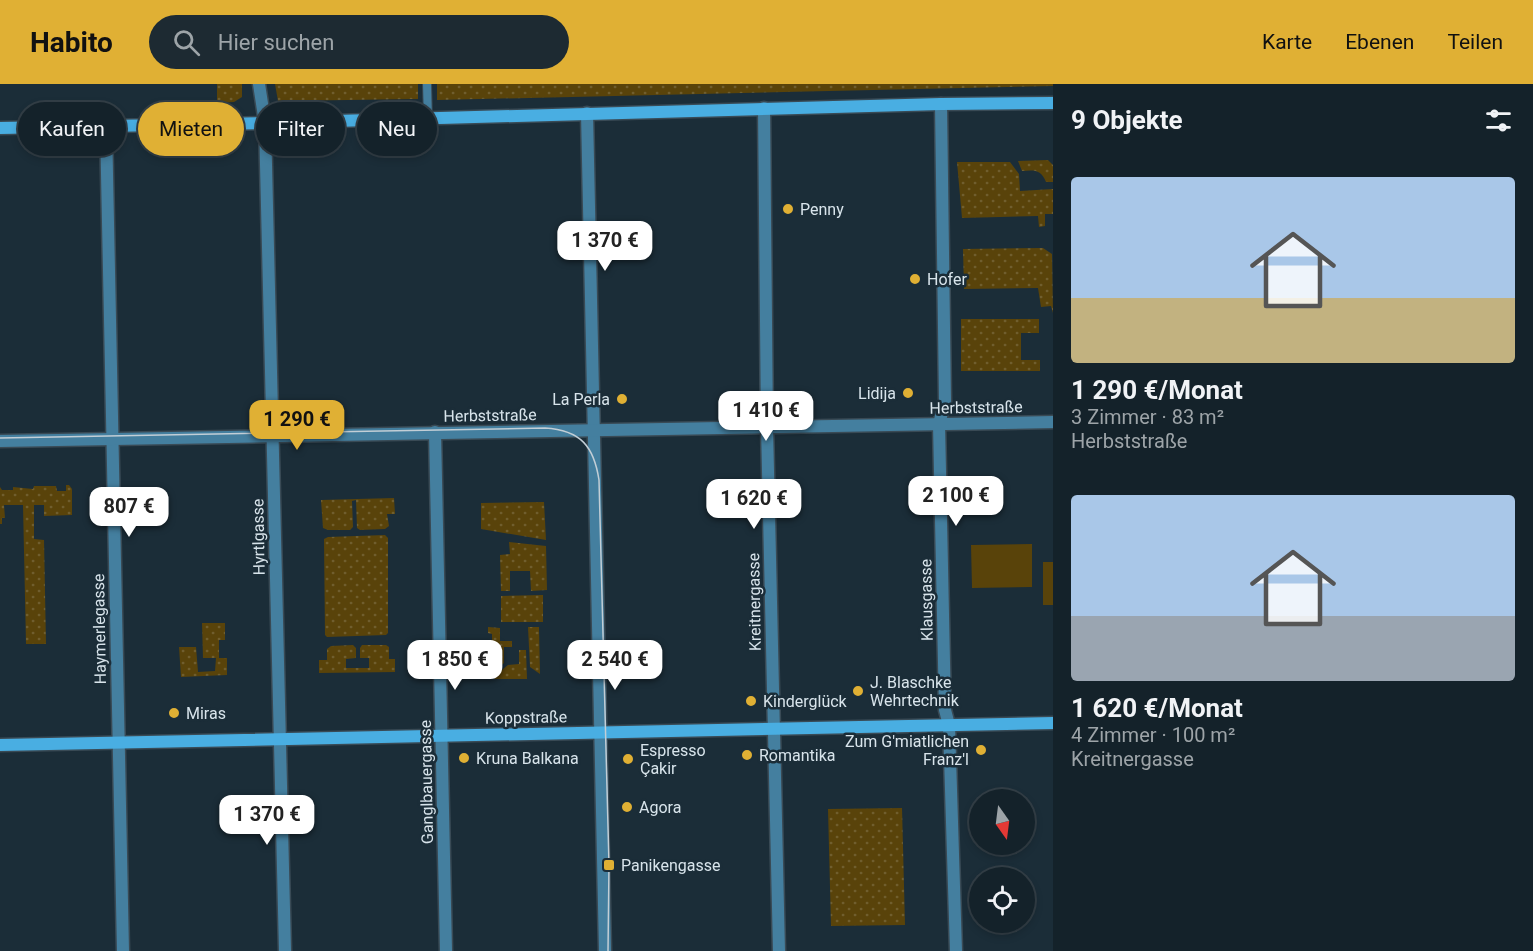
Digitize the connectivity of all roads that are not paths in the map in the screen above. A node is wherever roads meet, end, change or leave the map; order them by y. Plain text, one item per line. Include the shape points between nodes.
1 (259, 84) edge
2 (427, 84) edge
3 (262, 102) edge
4 (428, 102) edge
5 (1053, 103) edge
6 (941, 104) junction
7 (764, 108) junction
8 (587, 113) junction
9 (437, 119) edge
10 (256, 123) edge
11 (126, 125) edge
12 (18, 127) edge
13 (0, 128) edge
14 (107, 156) edge
15 (266, 156) edge
16 (1053, 422) edge
17 (939, 424) junction
18 (767, 427) junction
19 (593, 431) junction
20 (435, 432) junction
21 (272, 436) junction
22 (112, 439) junction
23 (0, 441) edge
24 (1053, 723) edge
25 (949, 725) junction
26 (774, 729) junction
27 (601, 732) junction
28 (441, 735) junction
29 (279, 740) junction
30 (118, 742) junction
31 (0, 745) edge
32 (123, 951) edge
33 (285, 951) edge
34 (446, 951) edge
35 (605, 951) edge
36 (779, 951) edge
37 (956, 951) edge

1 - 3 street, Hyrtlgasse
2 - 4 lane
5 - 6 main road
6 - 7 main road
6 - 17 street, Klausgasse via 945,401
7 - 8 main road
7 - 18 street, Kreitnergasse
8 - 9 main road
8 - 19 street
10 - 11 main road
12 - 13 main road
14 - 22 street, Haymerlegasse
15 - 21 street, Hyrtlgasse
16 - 17 street, Herbststraße
17 - 18 street, Herbststraße
17 - 25 street, Klausgasse via 945,710
18 - 19 street, Herbststraße
18 - 26 street, Kreitnergasse
19 - 20 street, Herbststraße
19 - 27 street
20 - 21 street, Herbststraße
20 - 28 street, Ganglbauergasse
21 - 22 street, Herbststraße
21 - 29 street, Hyrtlgasse
22 - 23 street, Herbststraße
22 - 30 street, Haymerlegasse
24 - 25 main road, Koppstraße
25 - 26 main road, Koppstraße
25 - 37 street, Klausgasse
26 - 27 main road, Koppstraße
26 - 36 street, Kreitnergasse
27 - 28 main road, Koppstraße
27 - 35 street
28 - 29 main road, Koppstraße
28 - 34 street, Ganglbauergasse
29 - 30 main road, Koppstraße
29 - 33 street, Hyrtlgasse
30 - 31 main road, Koppstraße
30 - 32 street, Haymerlegasse

